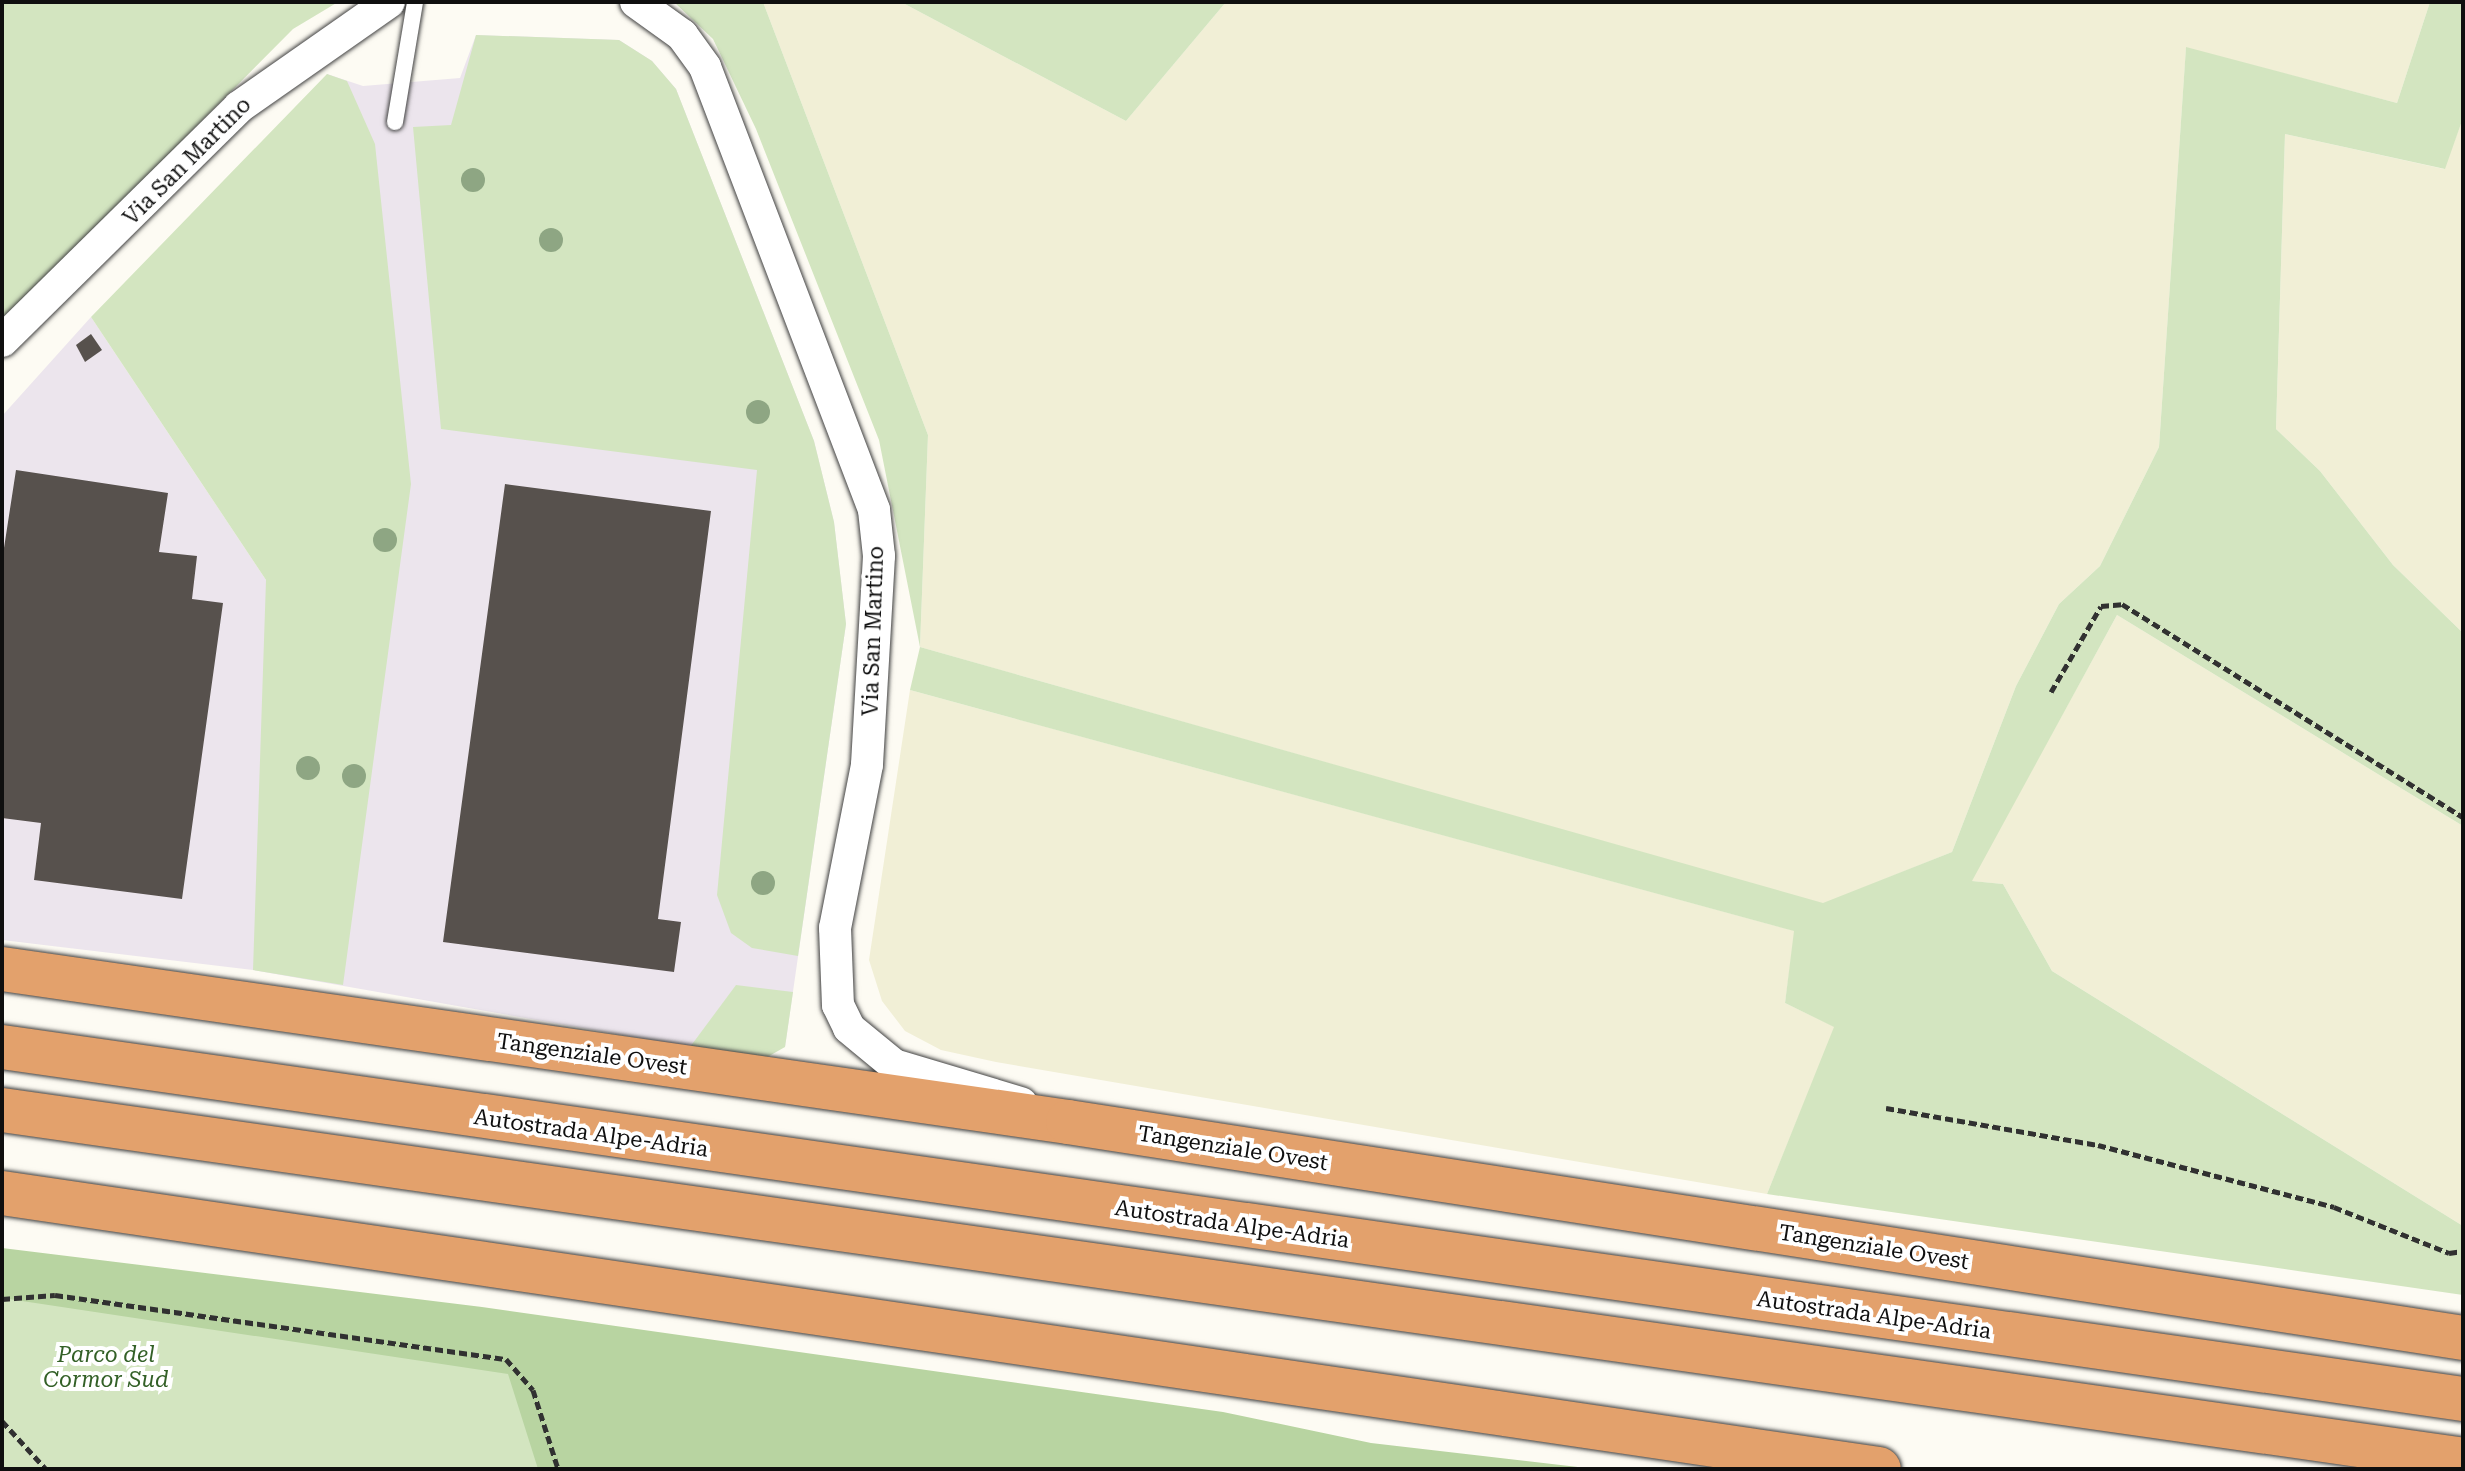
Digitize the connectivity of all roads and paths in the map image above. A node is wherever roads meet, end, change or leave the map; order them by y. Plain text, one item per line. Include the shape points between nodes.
1 (389, 2) edge
2 (415, 2) edge
3 (636, 2) edge
4 (395, 122) dead end
5 (2, 341) edge
6 (2051, 692) dead end
7 (2463, 817) edge
8 (2, 969) edge
9 (2, 1047) edge
10 (1886, 1108) dead end
11 (2, 1110) edge
12 (1068, 1122) junction
13 (2, 1193) edge
14 (2463, 1251) edge
15 (2, 1299) edge
16 (2463, 1338) edge
17 (2463, 1399) edge
18 (1476, 1413) junction
19 (2, 1421) edge
20 (1549, 1441) dead end
21 (2463, 1460) edge
22 (46, 1469) edge
23 (558, 1469) edge
24 (1879, 1469) edge

1 - 5 street, Via San Martino via 239,107
2 - 4 lane
3 - 12 street, Via San Martino via 682,35 705,67 874,510 879,556 867,765 835,928 838,1005 849,1028 894,1065 968,1082
6 - 7 path via 2101,606 2122,604
8 - 12 highway, Tangenziale Ovest
9 - 17 highway, Autostrada Alpe-Adria
10 - 14 path via 2098,1145 2334,1207 2449,1253
11 - 21 highway
12 - 16 highway, Tangenziale Ovest
13 - 18 highway
15 - 23 path via 55,1295 506,1359 533,1390
18 - 20 lane
18 - 24 highway
19 - 22 path

